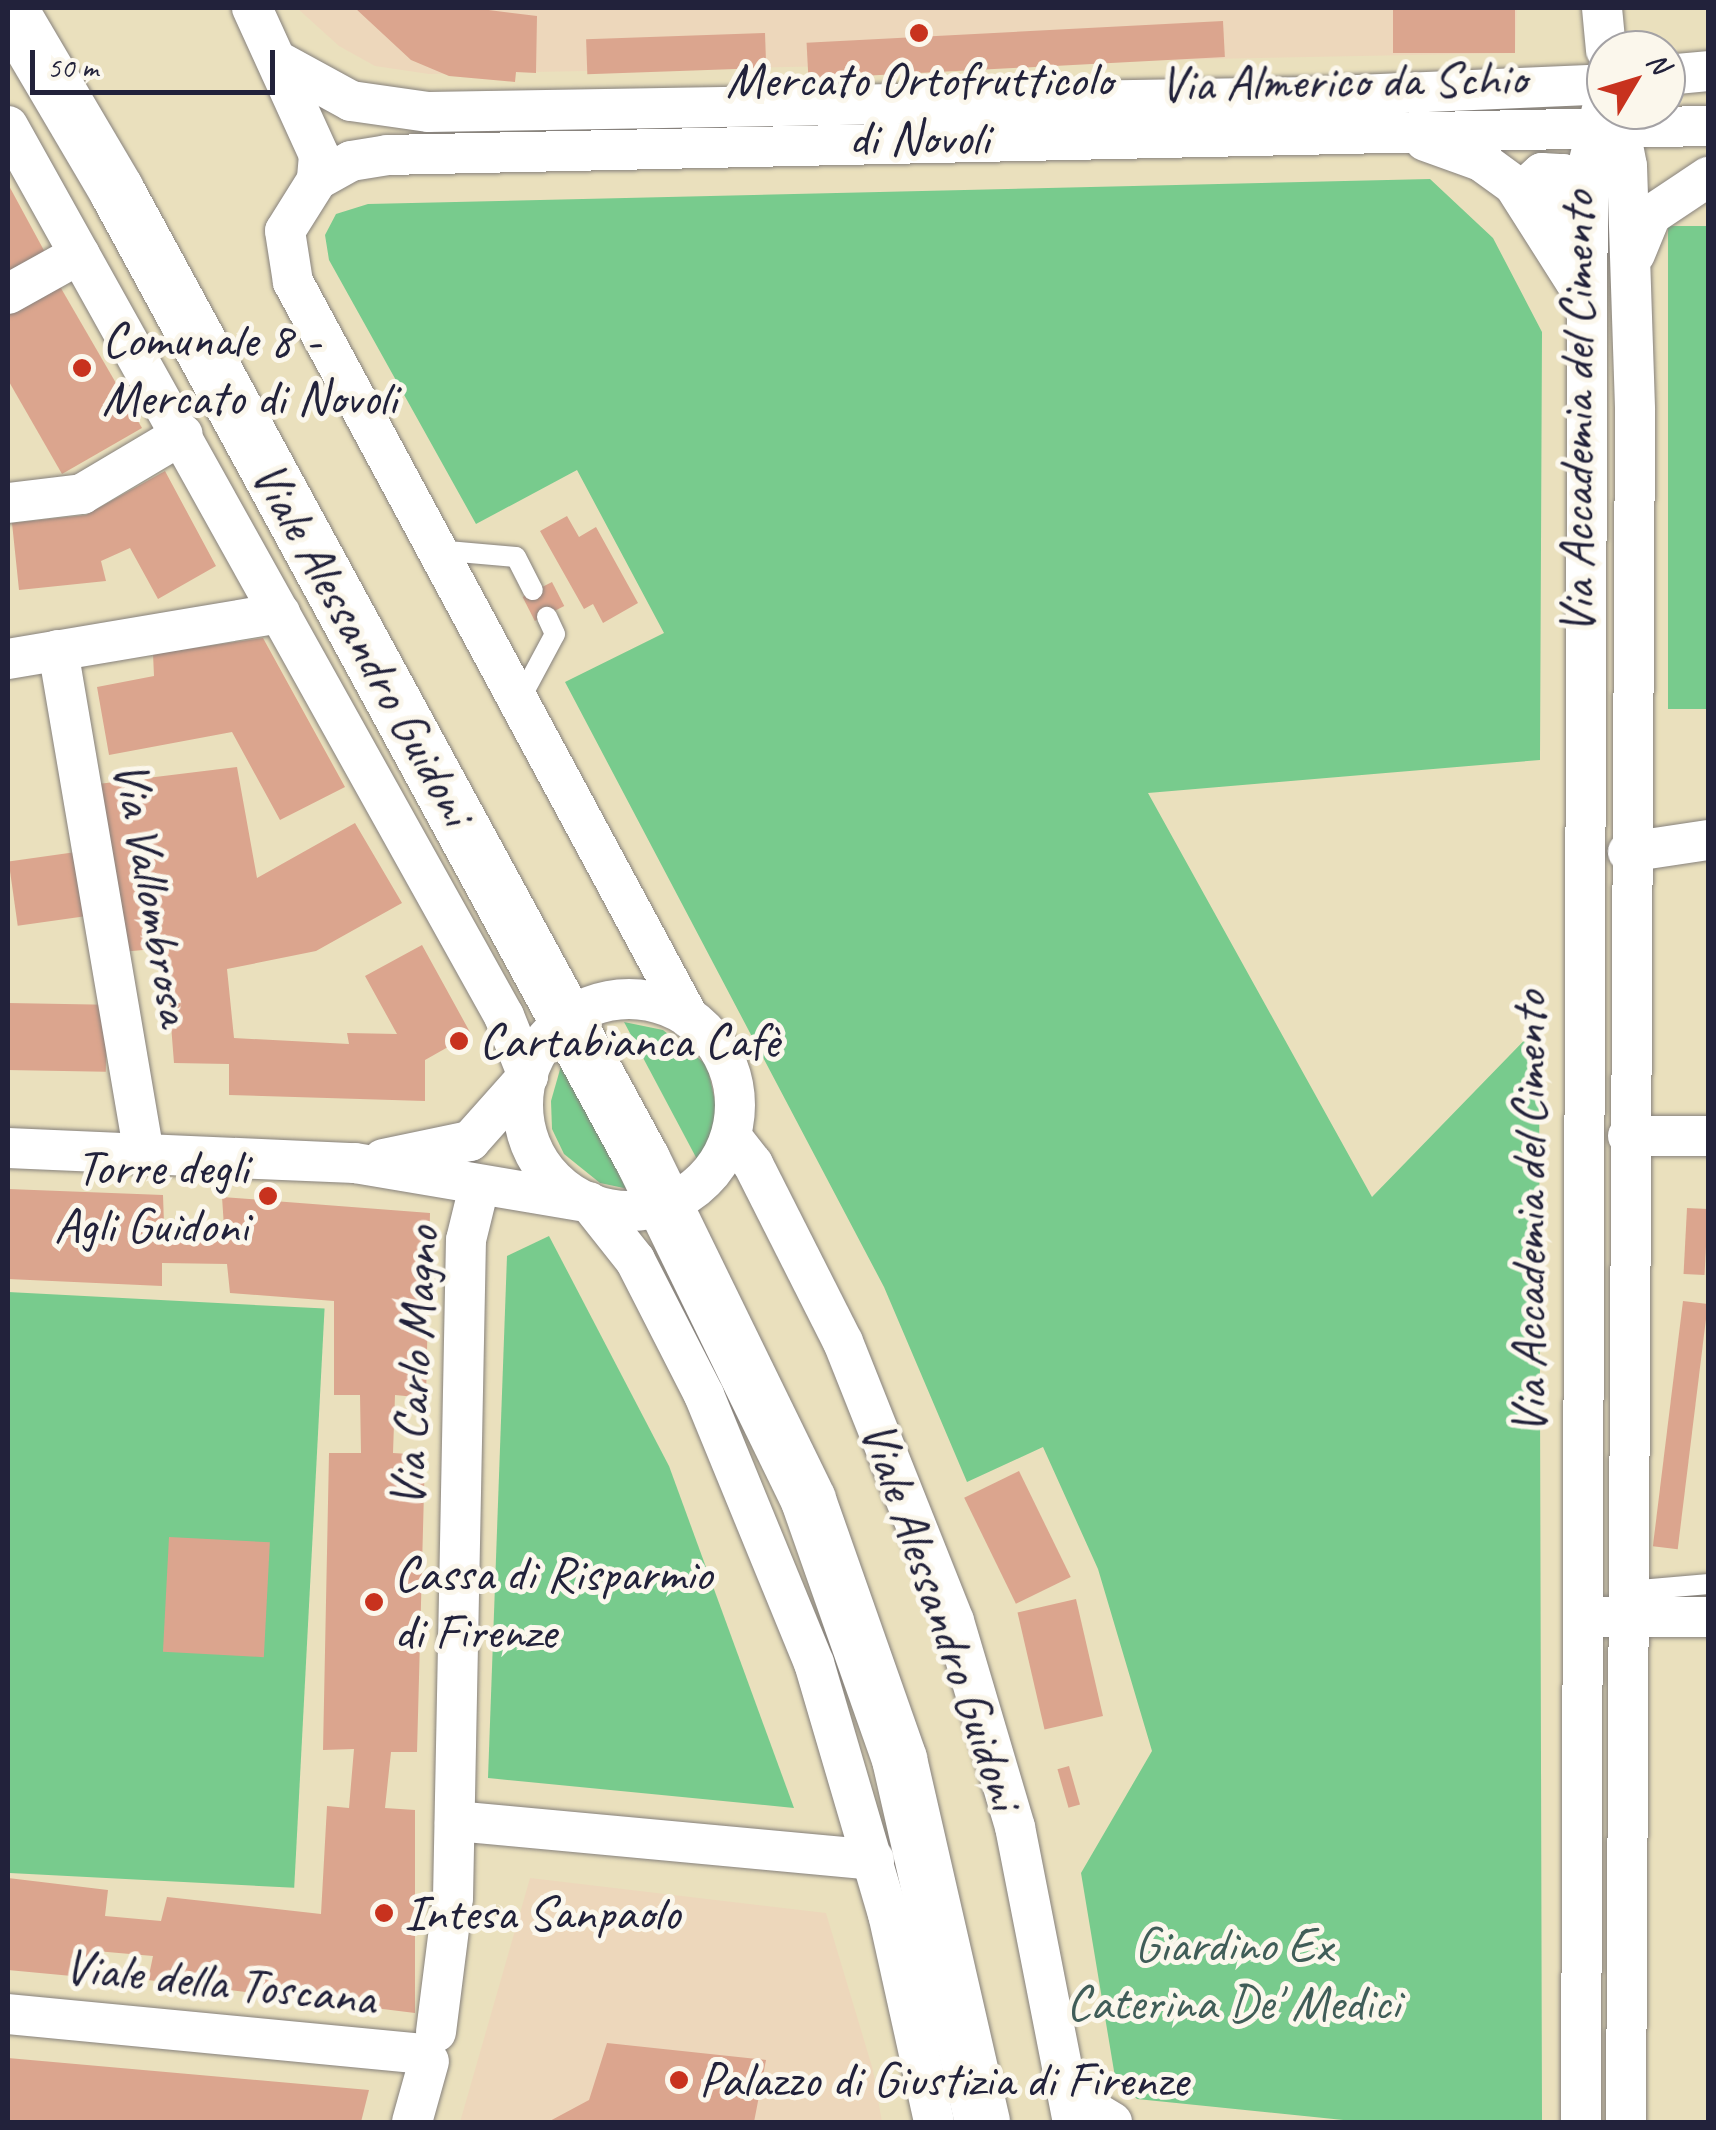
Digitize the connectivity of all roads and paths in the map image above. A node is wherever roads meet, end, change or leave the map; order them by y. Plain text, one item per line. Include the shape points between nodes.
1 (10, 8) edge
2 (48, 8) edge
3 (252, 8) edge
4 (278, 61) junction
5 (1586, 85) edge
6 (1586, 116) edge
7 (8, 126) edge
8 (1603, 130) edge
9 (1612, 130) edge
10 (1392, 132) junction
11 (1708, 136) edge
12 (1708, 161) edge
13 (1631, 171) joint
14 (1708, 177) edge
15 (317, 180) junction
16 (80, 254) junction
17 (1631, 292) junction
18 (8, 294) edge
19 (1588, 303) junction
20 (183, 434) junction
21 (8, 502) edge
22 (436, 550) junction
23 (533, 590) dead end
24 (280, 613) junction
25 (546, 617) dead end
26 (58, 650) junction
27 (8, 659) edge
28 (517, 704) junction
29 (1708, 840) edge
30 (1628, 852) junction
31 (1584, 854) junction
32 (580, 1012) junction
33 (690, 1018) junction
34 (528, 1076) junction
35 (731, 1136) junction
36 (1582, 1136) junction
37 (1628, 1136) junction
38 (1708, 1136) edge
39 (8, 1148) edge
40 (144, 1154) junction
41 (355, 1163) junction
42 (479, 1187) junction
43 (680, 1196) junction
44 (589, 1202) junction
45 (1708, 1584) edge
46 (1627, 1604) junction
47 (1580, 1617) junction
48 (1708, 1618) edge
49 (454, 1821) junction
50 (874, 1860) junction
51 (8, 1998) edge
52 (8, 2014) edge
53 (427, 2047) junction
54 (1071, 2110) edge
55 (412, 2122) edge
56 (934, 2122) edge
57 (982, 2122) edge
58 (1013, 2122) edge
59 (1112, 2122) edge
60 (1581, 2122) edge
61 (1626, 2122) edge

1 - 32 main road, Viale Alessandro Guidoni
2 - 32 main road, Viale Alessandro Guidoni via 336,520
3 - 4 street
4 - 5 street, Via Almerico da Schio via 351,102 428,112 1292,98
4 - 15 street via 314,132
6 - 10 street, Via Almerico da Schio
7 - 16 street, Viale Alessandro Guidoni
8 - 19 street, Via Accademia del Cimento via 1588,165
9 - 17 street, Via Accademia del Cimento
10 - 15 street, Via Almerico da Schio via 387,155 351,161
10 - 19 street, Via Accademia del Cimento via 1482,161 1514,185
11 - 12 street via 1648,136 1648,144 1678,145 1701,164
13 - 13 street via 1605,174 1604,501 1618,500
14 - 17 street via 1673,196 1640,228
15 - 22 street, Viale Alessandro Guidoni via 285,231 288,270
16 - 18 street
16 - 20 street, Viale Alessandro Guidoni
17 - 30 street, Via Accademia del Cimento
19 - 31 street, Via Accademia del Cimento
20 - 21 street via 82,494
20 - 24 street, Viale Alessandro Guidoni
22 - 23 lane via 516,557
22 - 28 street, Viale Alessandro Guidoni
24 - 26 street
24 - 34 street, Viale Alessandro Guidoni via 504,1016
25 - 28 lane via 555,634
26 - 27 street
26 - 40 street, Via Vallombrosa
28 - 33 street, Viale Alessandro Guidoni
29 - 30 street
30 - 31 lane
30 - 37 street, Via Accademia del Cimento
31 - 36 street, Via Accademia del Cimento
32 - 33 street via 654,1002
32 - 34 street, Viale Alessandro Guidoni via 542,1045
32 - 43 main road, Viale Alessandro Guidoni
33 - 35 street, Viale Alessandro Guidoni via 728,1066 735,1095
34 - 41 street via 470,1141
34 - 44 street, Viale Alessandro Guidoni via 524,1114 534,1151 557,1182
35 - 43 street
35 - 54 street, Viale Alessandro Guidoni via 761,1178 843,1342 948,1603 1015,1827
36 - 37 lane
36 - 47 street, Via Accademia del Cimento
37 - 38 street
37 - 46 street, Via Accademia del Cimento
39 - 40 street
40 - 41 street
41 - 42 street
42 - 44 street
42 - 49 street, Via Carlo Magno via 466,1240
43 - 44 street, Viale Alessandro Guidoni via 627,1211
43 - 57 main road, Viale Alessandro Guidoni via 863,1648 929,1872
43 - 58 main road, Viale Alessandro Guidoni via 837,1479 901,1656 966,1868
44 - 50 street, Viale Alessandro Guidoni via 635,1260 739,1470 814,1663
45 - 46 lane
46 - 47 street
46 - 48 street
46 - 61 street, Via Accademia del Cimento
47 - 60 street, Via Accademia del Cimento
49 - 50 street
49 - 53 street, Via Carlo Magno via 453,1898
50 - 56 street, Viale Alessandro Guidoni
51 - 53 street, Viale della Toscana
52 - 53 street, Viale della Toscana
53 - 55 street, Via Carlo Magno
54 - 59 street

